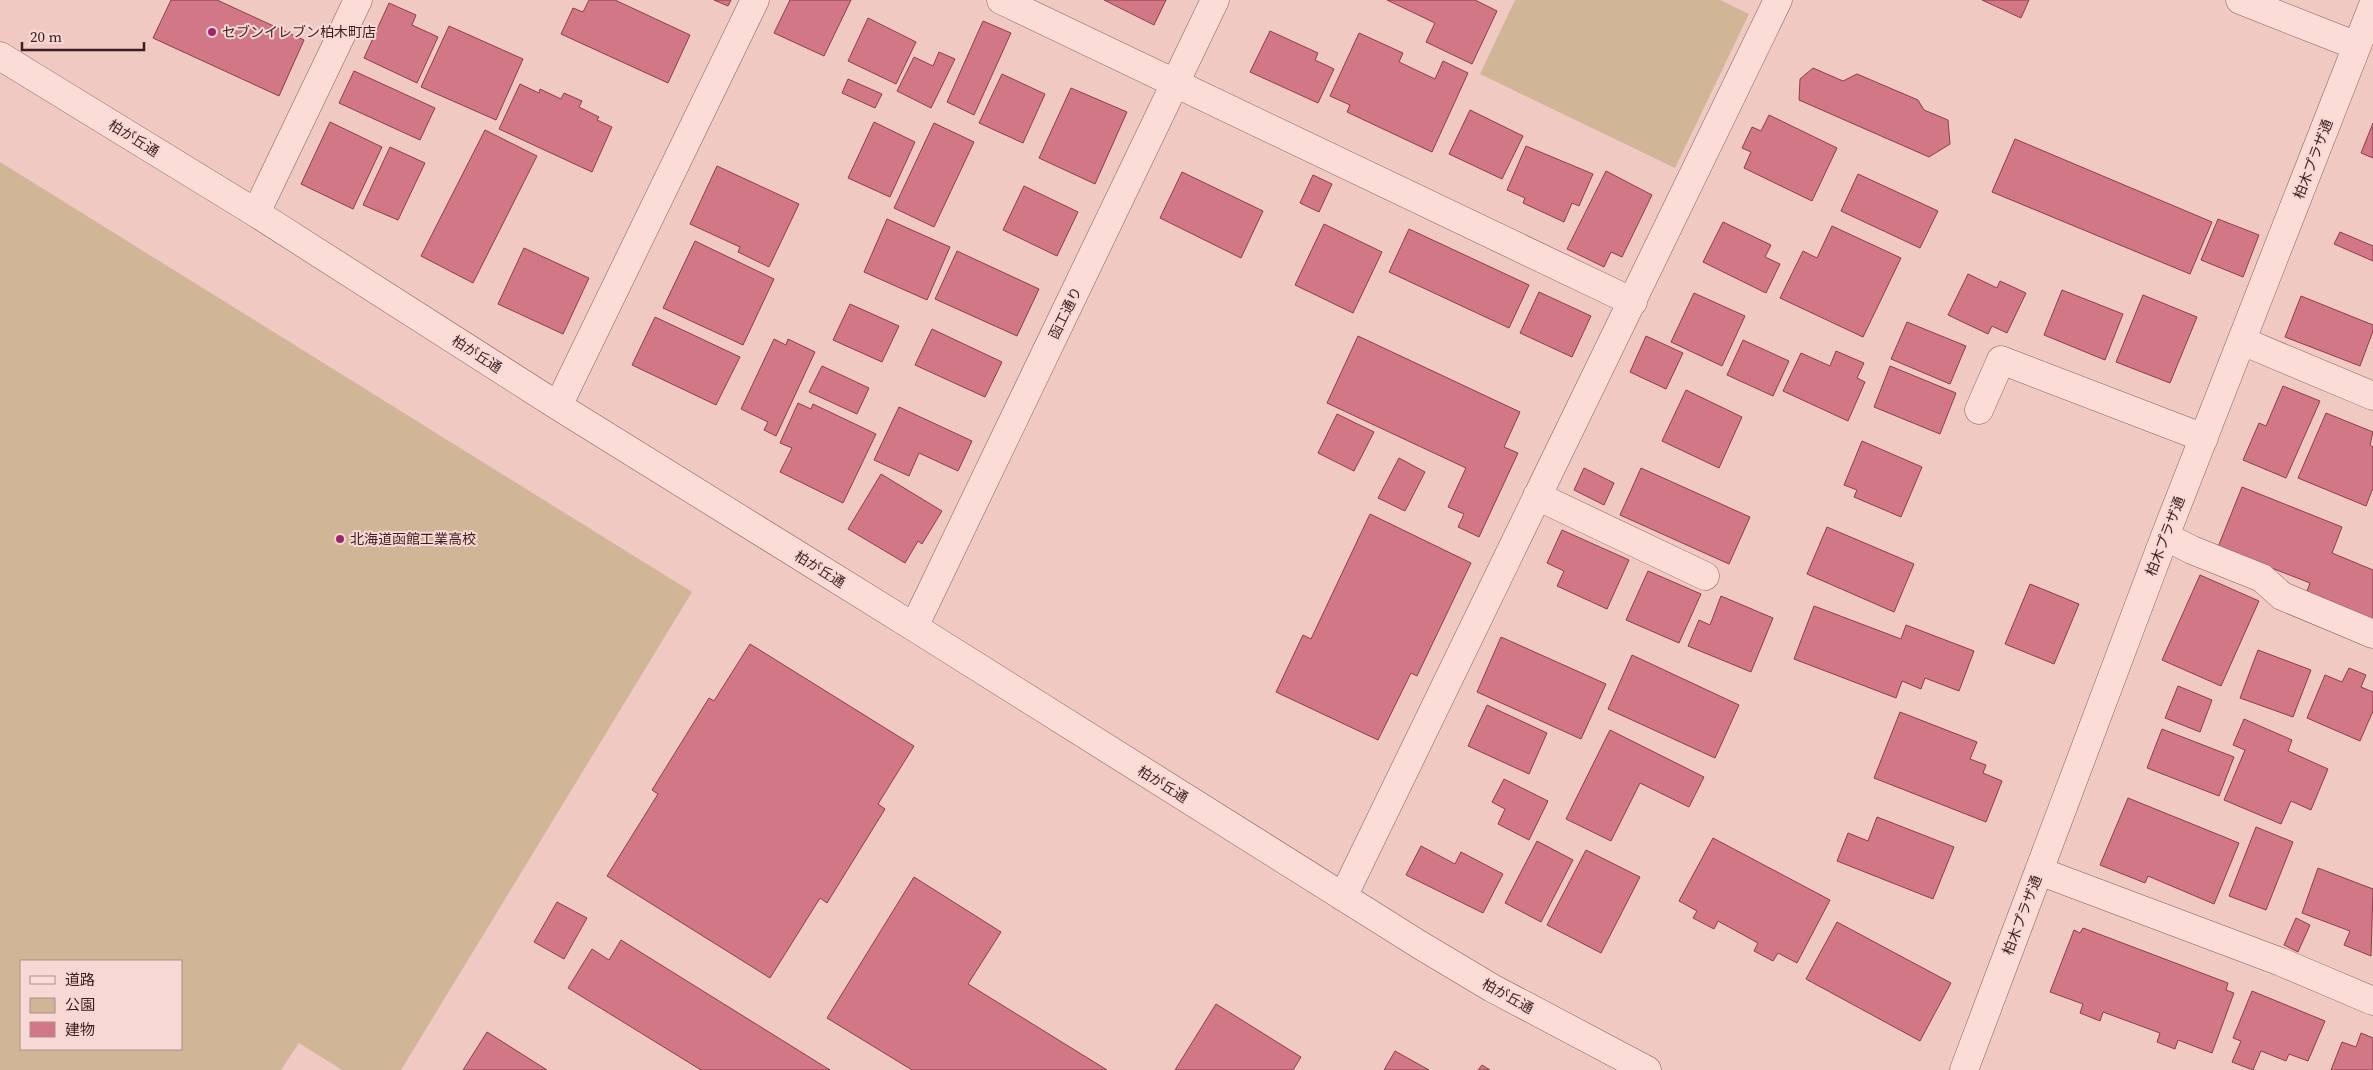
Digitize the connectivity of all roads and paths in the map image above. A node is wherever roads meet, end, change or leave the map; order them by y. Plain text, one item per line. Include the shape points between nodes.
1 (358, 0) edge
2 (755, 0) edge
3 (1001, 0) edge
4 (1215, 0) edge
5 (1778, 0) edge
6 (2240, 0) edge
7 (2373, 5) edge
8 (2357, 46) junction
9 (0, 56) edge
10 (1174, 84) junction
11 (256, 213) junction
12 (1633, 302) junction
13 (2242, 341) junction
14 (2373, 396) edge
15 (558, 406) junction
16 (1979, 410) dead end
17 (2204, 438) junction
18 (1537, 496) junction
19 (2165, 536) junction
20 (1705, 576) dead end
21 (914, 626) junction
22 (2373, 634) edge
23 (2039, 870) junction
24 (1343, 897) junction
25 (2373, 1001) edge
26 (1647, 1070) edge
27 (1964, 1070) edge

1 - 11 street
2 - 15 street
3 - 10 street
4 - 10 street, 函工通り
5 - 12 street
6 - 8 street
7 - 8 street, 柏木プラザ通
8 - 13 street, 柏木プラザ通
9 - 11 street, 柏が丘通
10 - 12 street
10 - 21 street, 函工通り
11 - 15 street, 柏が丘通
12 - 18 street
13 - 14 street
13 - 17 street, 柏木プラザ通
15 - 21 street, 柏が丘通
16 - 17 street via 2001,360
17 - 19 street, 柏木プラザ通
18 - 20 street
18 - 24 street
19 - 22 street via 2262,578 2282,596
19 - 23 street, 柏木プラザ通
21 - 24 street, 柏が丘通
23 - 25 street via 2281,962
23 - 27 street, 柏木プラザ通
24 - 26 street, 柏が丘通 via 1492,988

